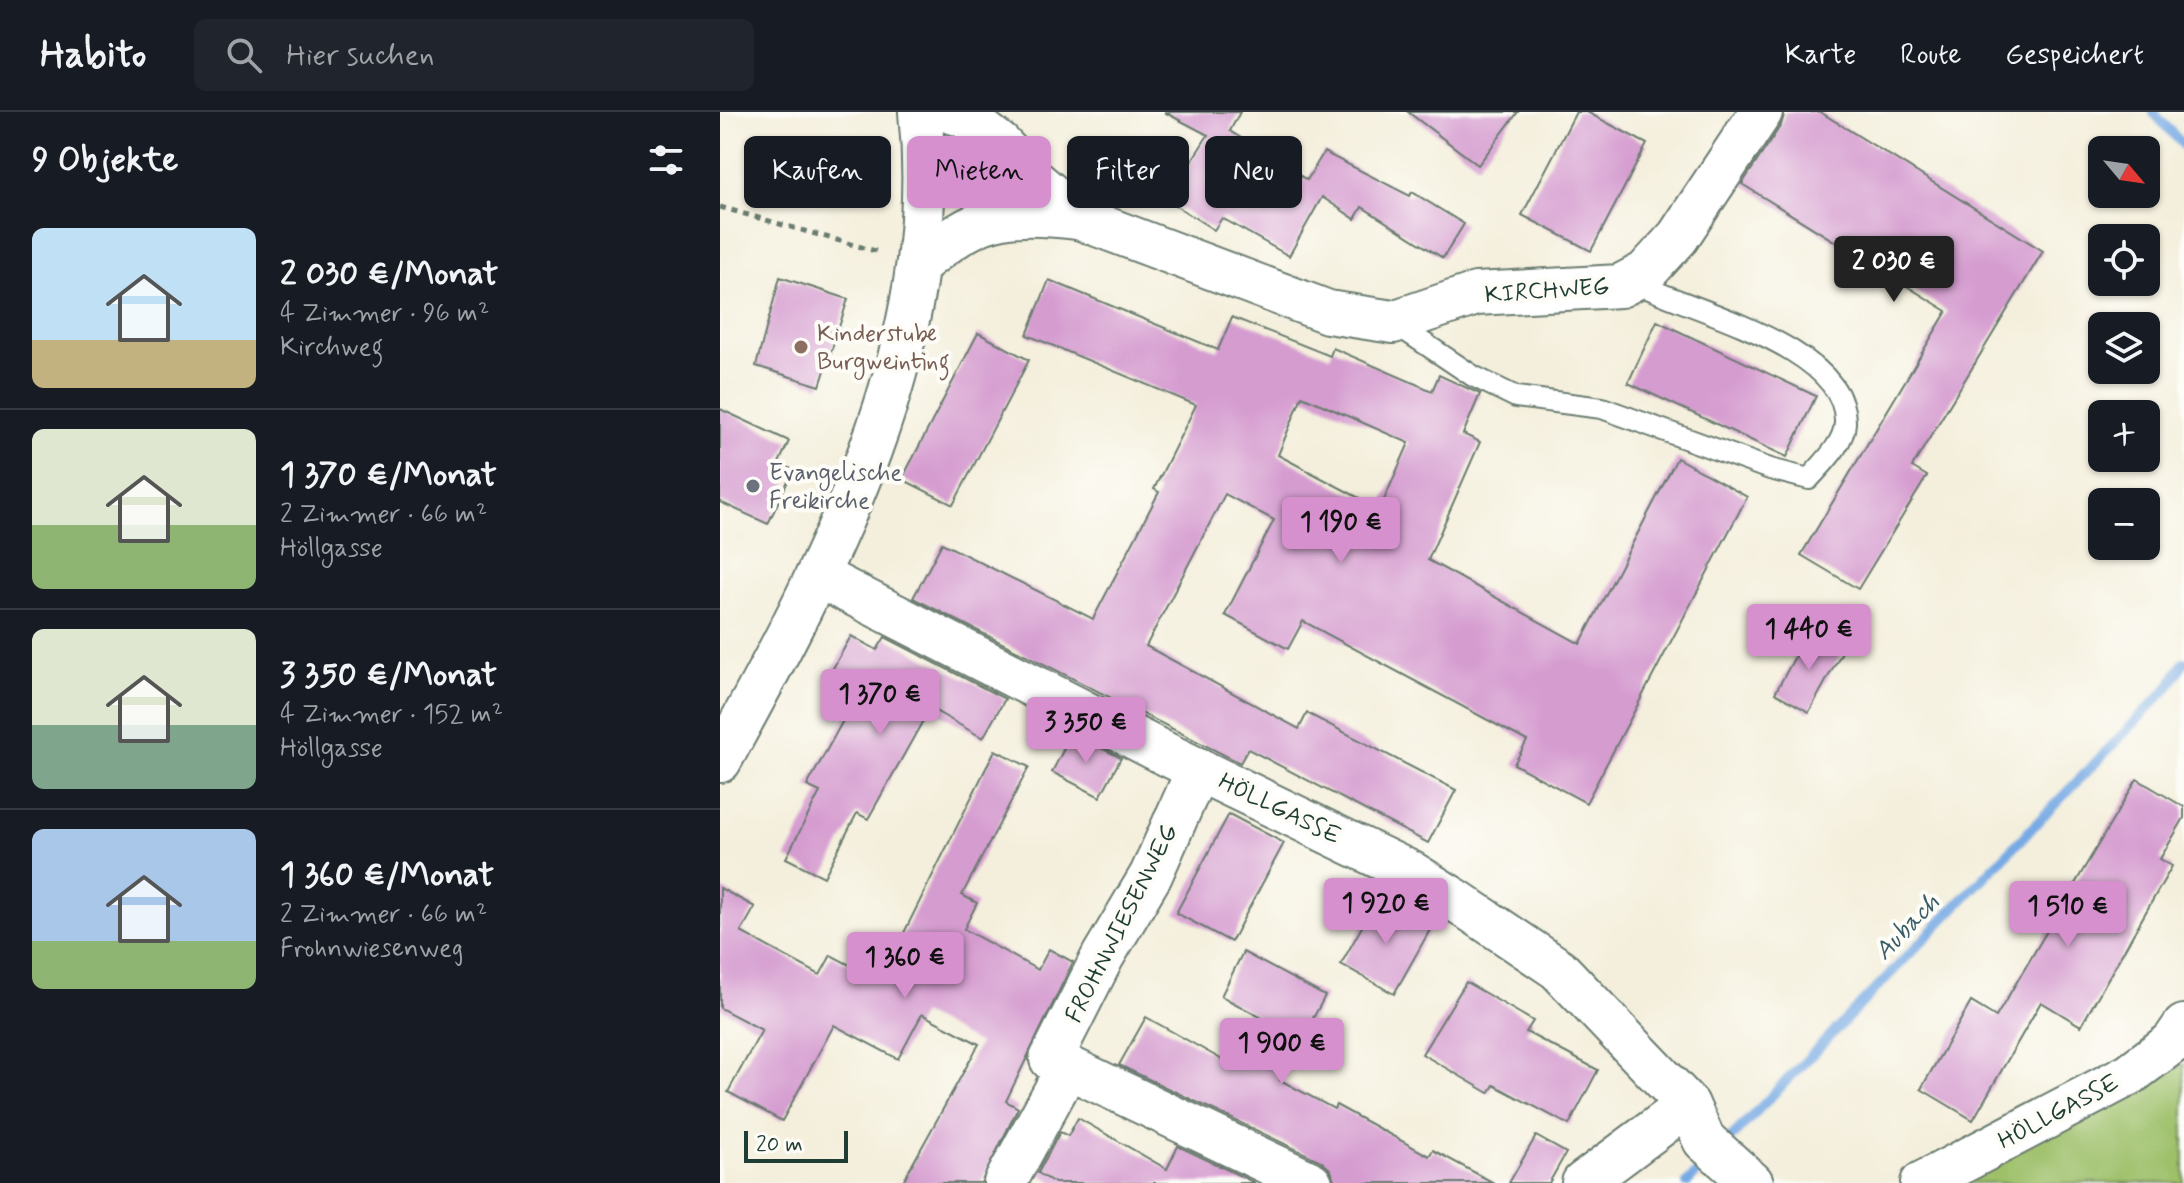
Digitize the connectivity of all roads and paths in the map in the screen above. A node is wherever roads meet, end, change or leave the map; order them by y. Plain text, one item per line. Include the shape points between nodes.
1 (920, 112) edge
2 (951, 112) edge
3 (1761, 112) edge
4 (720, 207) edge
5 (1079, 218) junction
6 (919, 264) junction
7 (1630, 280) junction
8 (1393, 322) junction
9 (818, 576) junction
10 (720, 761) edge
11 (1198, 769) junction
12 (2184, 1026) edge
13 (1068, 1067) junction
14 (1696, 1122) junction
15 (1744, 1175) edge
16 (1005, 1183) edge
17 (1311, 1183) edge
18 (1583, 1183) edge
19 (1922, 1183) edge

1 - 6 street via 925,154
2 - 5 street, KIRCHWEG via 1000,144
3 - 7 street, KIRCHWEG via 1678,237 1645,273
4 - 6 path
5 - 6 street, KIRCHWEG via 1019,212 981,220
5 - 8 street, KIRCHWEG via 1328,312
6 - 9 street via 897,371 870,454
7 - 8 street, KIRCHWEG via 1620,286 1476,294
7 - 8 lane via 1748,328 1809,361 1838,389 1845,424 1835,449 1809,479 1602,408 1516,397 1473,376
9 - 10 street
9 - 11 street, HÖLLGASSE
11 - 13 street, FROHNWIESENWEG via 1151,875 1051,1059
11 - 14 street, HÖLLGASSE via 1412,873 1558,969
12 - 19 street, HÖLLGASSE via 2173,1042 2130,1074
13 - 16 street
13 - 17 street
14 - 15 street, HÖLLGASSE
14 - 18 street

